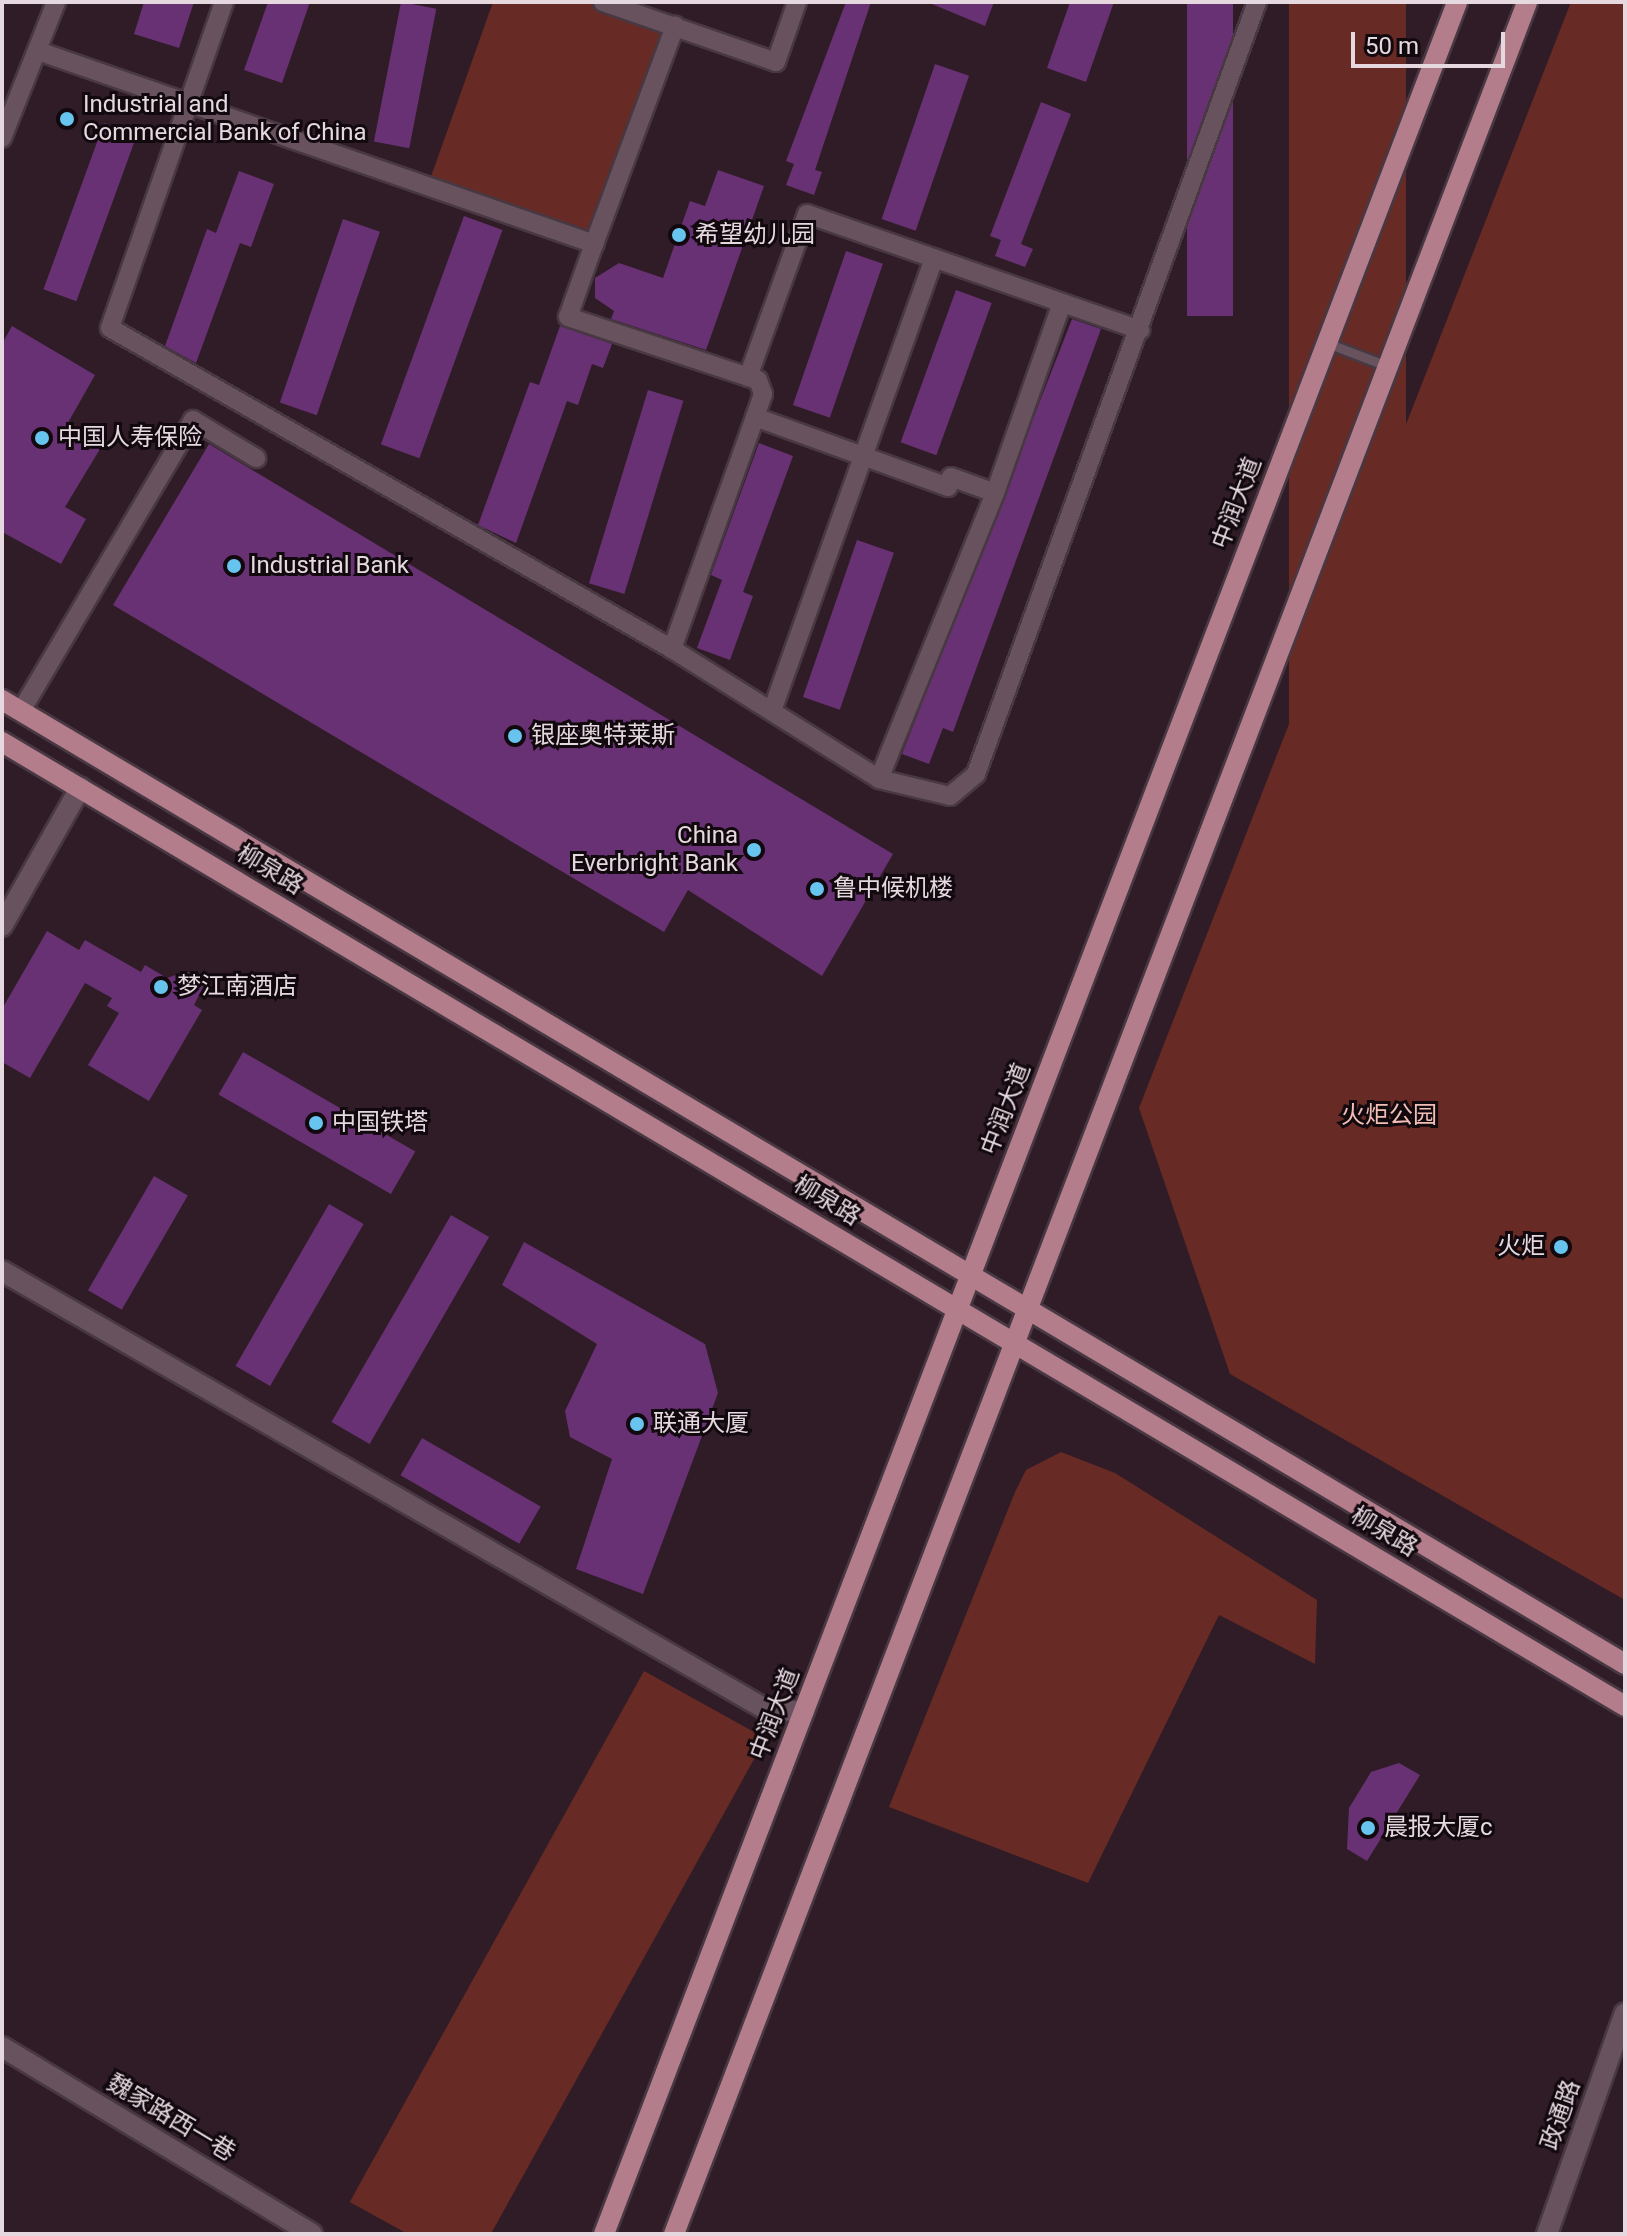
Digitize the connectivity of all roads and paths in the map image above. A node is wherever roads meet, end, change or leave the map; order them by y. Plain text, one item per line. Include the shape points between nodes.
1 (56, 2) edge
2 (224, 2) edge
3 (603, 2) edge
4 (797, 2) edge
5 (1257, 2) edge
6 (1457, 2) edge
7 (1527, 2) edge
8 (675, 26) junction
9 (38, 51) junction
10 (188, 108) junction
11 (2, 138) edge
12 (594, 244) junction
13 (934, 258) junction
14 (1062, 303) junction
15 (1140, 330) junction
16 (1327, 343) junction
17 (1387, 366) junction
18 (748, 377) junction
19 (755, 417) junction
20 (862, 456) junction
21 (256, 458) dead end
22 (995, 493) junction
23 (672, 649) junction
24 (2, 700) edge
25 (21, 711) junction
26 (772, 711) junction
27 (2, 742) edge
28 (879, 779) junction
29 (80, 788) junction
30 (2, 926) edge
31 (2, 1271) edge
32 (970, 1275) junction
33 (958, 1309) junction
34 (1027, 1309) junction
35 (1015, 1343) junction
36 (1625, 1664) edge
37 (1625, 1706) edge
38 (804, 1711) junction
39 (1625, 2013) edge
40 (2, 2047) edge
41 (312, 2234) edge
42 (604, 2234) edge
43 (674, 2234) edge
44 (1547, 2234) edge

1 - 9 street
2 - 10 street
3 - 8 street
4 - 8 street via 776,62
5 - 15 street
6 - 16 main road, 中润大道
7 - 17 main road
8 - 12 street
9 - 10 street
9 - 11 street
10 - 12 street via 482,200
10 - 23 street via 110,328
12 - 18 street via 568,317
13 - 14 street
13 - 18 street via 807,214
13 - 20 street
14 - 15 street
14 - 22 street
15 - 28 street via 976,774 950,796
16 - 17 lane
16 - 32 main road, 中润大道
17 - 34 main road
18 - 19 street via 758,380 763,394
19 - 20 street
19 - 23 street
20 - 22 street via 948,487 951,477
20 - 26 street
21 - 25 street via 193,420
22 - 28 street
23 - 26 street
24 - 25 main road, 柳泉路
25 - 32 main road, 柳泉路
26 - 28 street
27 - 29 main road, 柳泉路
29 - 30 street
29 - 33 main road, 柳泉路
31 - 38 street via 767,1710
32 - 33 main road, 中润大道
32 - 34 main road, 柳泉路
33 - 35 main road, 柳泉路
33 - 38 main road, 中润大道
34 - 35 main road
34 - 36 main road, 柳泉路
35 - 37 main road, 柳泉路
35 - 43 main road
38 - 42 main road, 中润大道
39 - 44 street, 政通路
40 - 41 street, 魏家路西一巷

